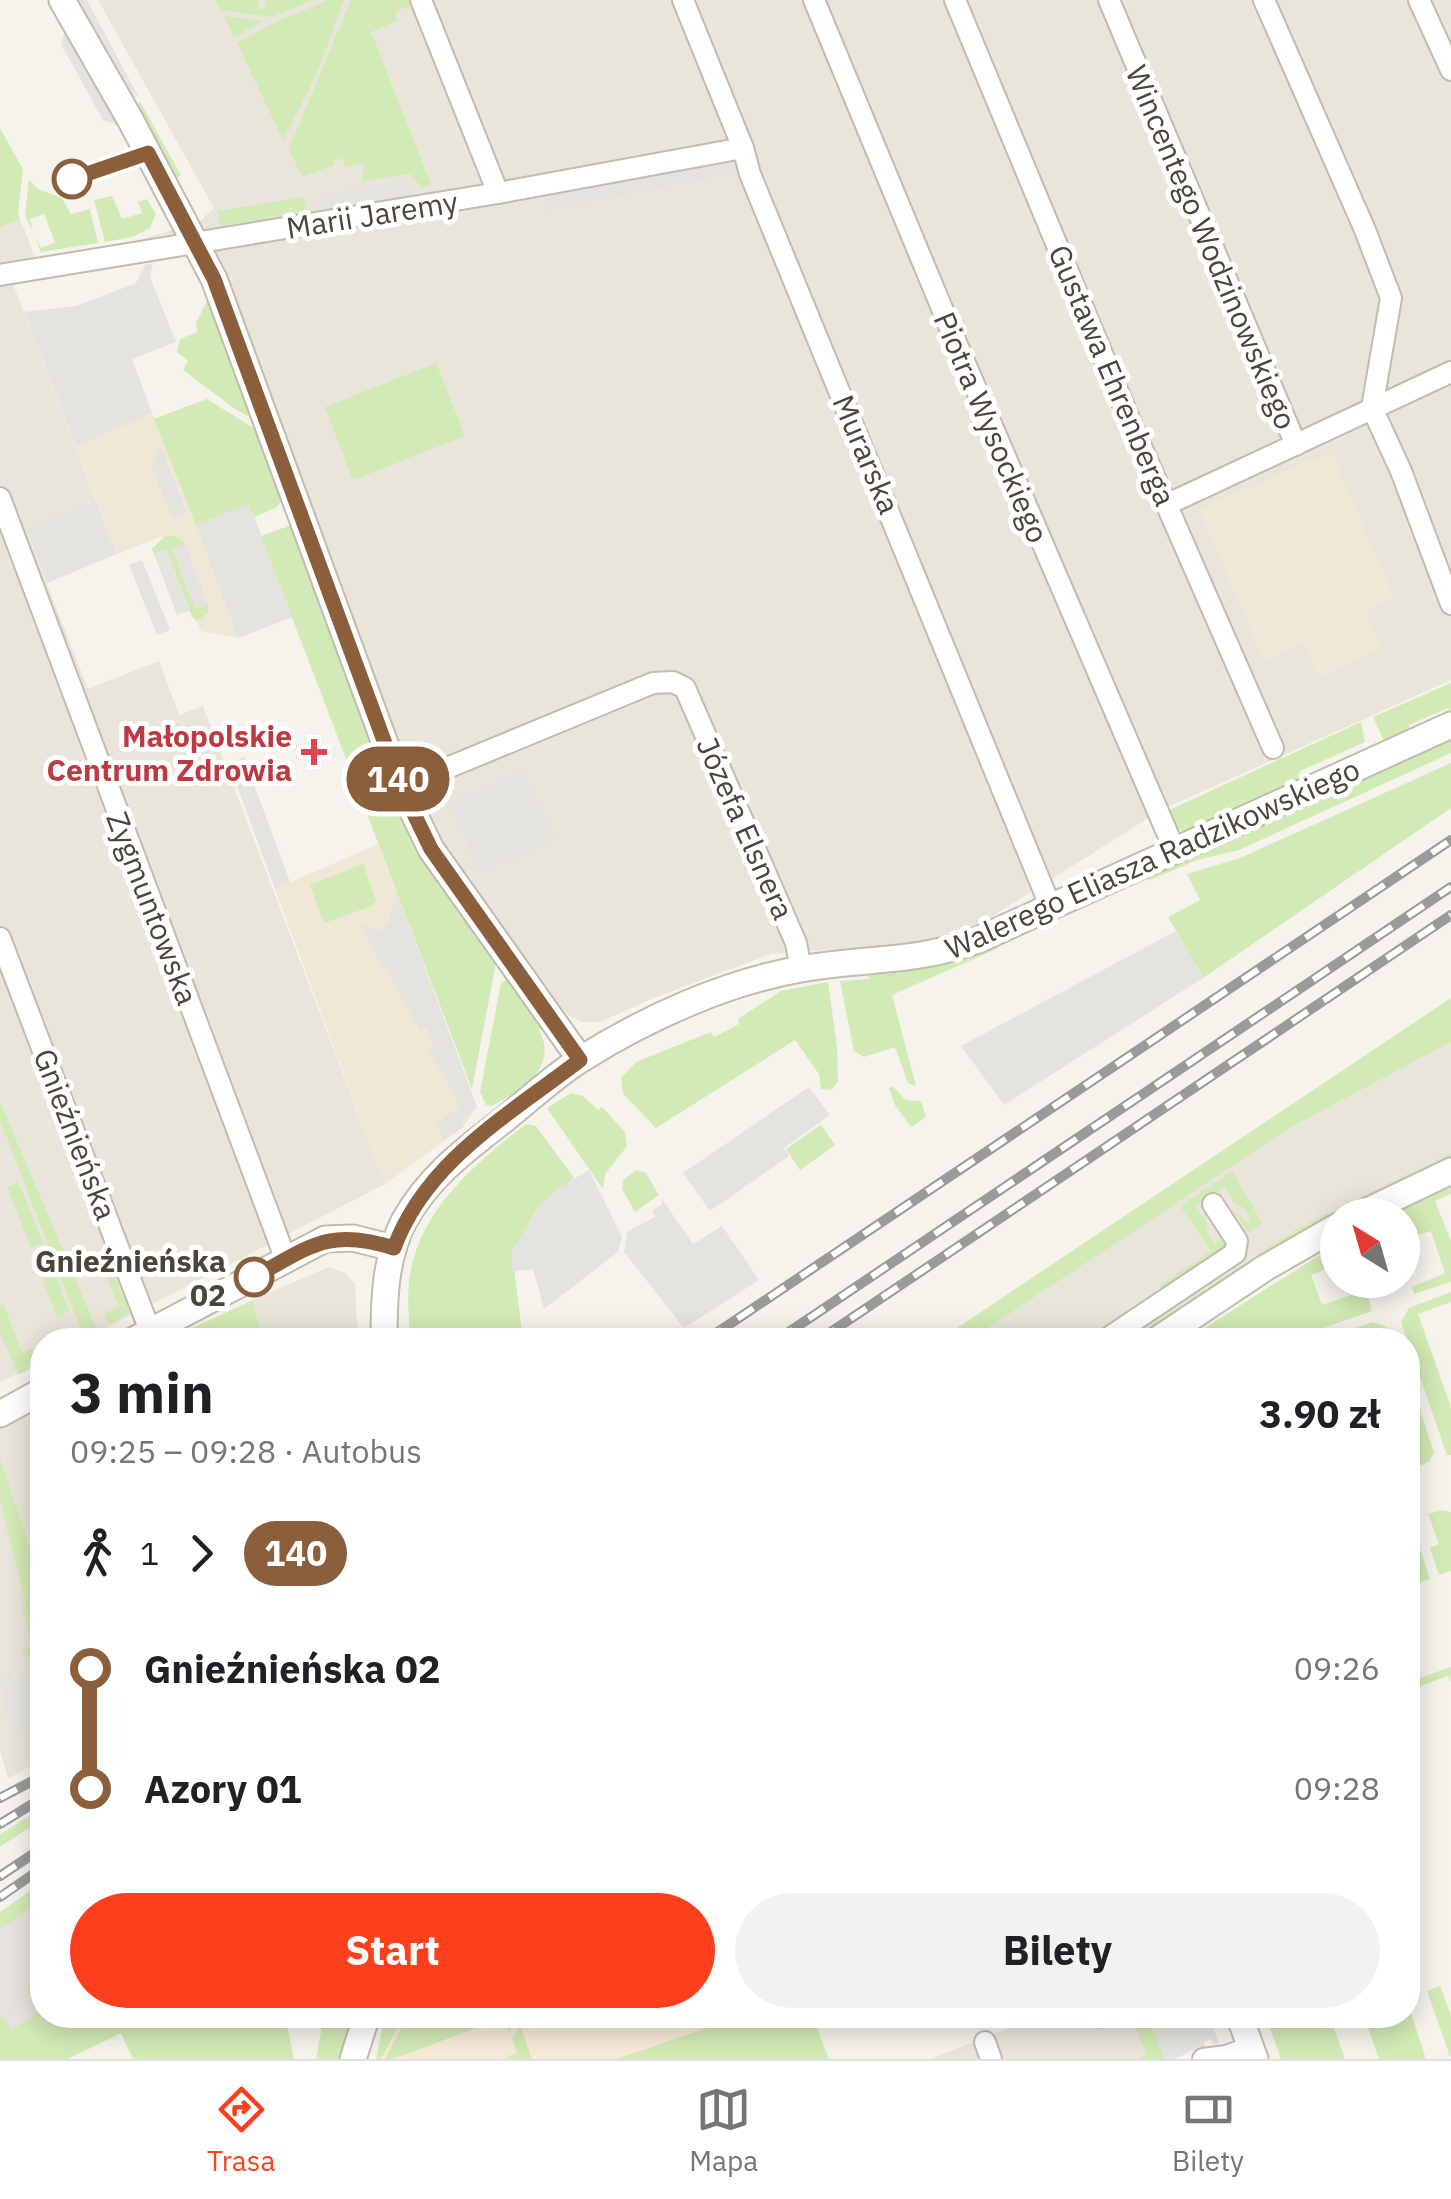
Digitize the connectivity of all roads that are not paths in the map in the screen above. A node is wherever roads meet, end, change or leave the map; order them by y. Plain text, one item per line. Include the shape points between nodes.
1 (62, 0) edge
2 (421, 0) edge
3 (684, 0) edge
4 (814, 0) edge
5 (955, 0) edge
6 (1109, 0) edge
7 (1264, 0) edge
8 (1419, 0) edge
9 (1451, 70) edge
10 (743, 148) junction
11 (498, 193) junction
12 (195, 242) junction
13 (0, 274) edge
14 (1451, 372) edge
15 (1372, 408) junction
16 (1296, 445) junction
17 (0, 498) edge
18 (1168, 504) junction
19 (1451, 604) edge
20 (1451, 726) edge
21 (1274, 748) dead end
22 (401, 787) junction
23 (1175, 851) junction
24 (1052, 908) junction
25 (0, 938) edge
26 (801, 969) junction
27 (580, 1060) junction
28 (1451, 1171) edge
29 (1395, 1198) edge
30 (1213, 1204) dead end
31 (1320, 1236) edge
32 (394, 1248) junction
33 (286, 1260) junction
34 (139, 1328) edge
35 (157, 1328) edge
36 (384, 1328) edge
37 (1123, 1328) edge
38 (1175, 1328) edge
39 (30, 1398) edge
40 (0, 1414) edge
41 (363, 2028) edge
42 (1244, 2028) edge
43 (1253, 2053) edge
44 (353, 2059) edge
45 (1203, 2059) edge

1 - 12 street
2 - 11 street
3 - 10 street, Murarska
4 - 23 street, Piotra Wysockiego
5 - 18 street, Gustawa Ehrenberga
6 - 16 street, Wincentego Wodzinowskiego
7 - 15 street via 1391,298
8 - 9 street
10 - 11 street, Marii Jaremy
10 - 24 street, Murarska
11 - 12 street, Marii Jaremy
12 - 13 street, Marii Jaremy
12 - 22 street via 273,434
14 - 15 street, Wincentego Wodzinowskiego
15 - 16 street, Wincentego Wodzinowskiego
15 - 19 street
16 - 18 street
17 - 33 street, Zygmuntowska
18 - 21 street, Gustawa Ehrenberga
20 - 23 street, Walerego Eliasza Radzikowskiego
22 - 26 street, Józefa Elsnera via 653,683 673,682 685,688 796,943
22 - 27 street via 431,849
23 - 24 street, Walerego Eliasza Radzikowskiego
24 - 26 street, Walerego Eliasza Radzikowskiego via 940,954
25 - 34 street, Gnieźnieńska
26 - 27 street, Walerego Eliasza Radzikowskiego via 706,998
27 - 32 street, Walerego Eliasza Radzikowskiego via 442,1169 411,1210
28 - 29 street
30 - 37 street via 1237,1241 1235,1253
31 - 38 street
32 - 33 street via 339,1237
32 - 36 street, Walerego Eliasza Radzikowskiego
33 - 35 street
39 - 40 street
41 - 44 street
42 - 43 street
43 - 45 street

